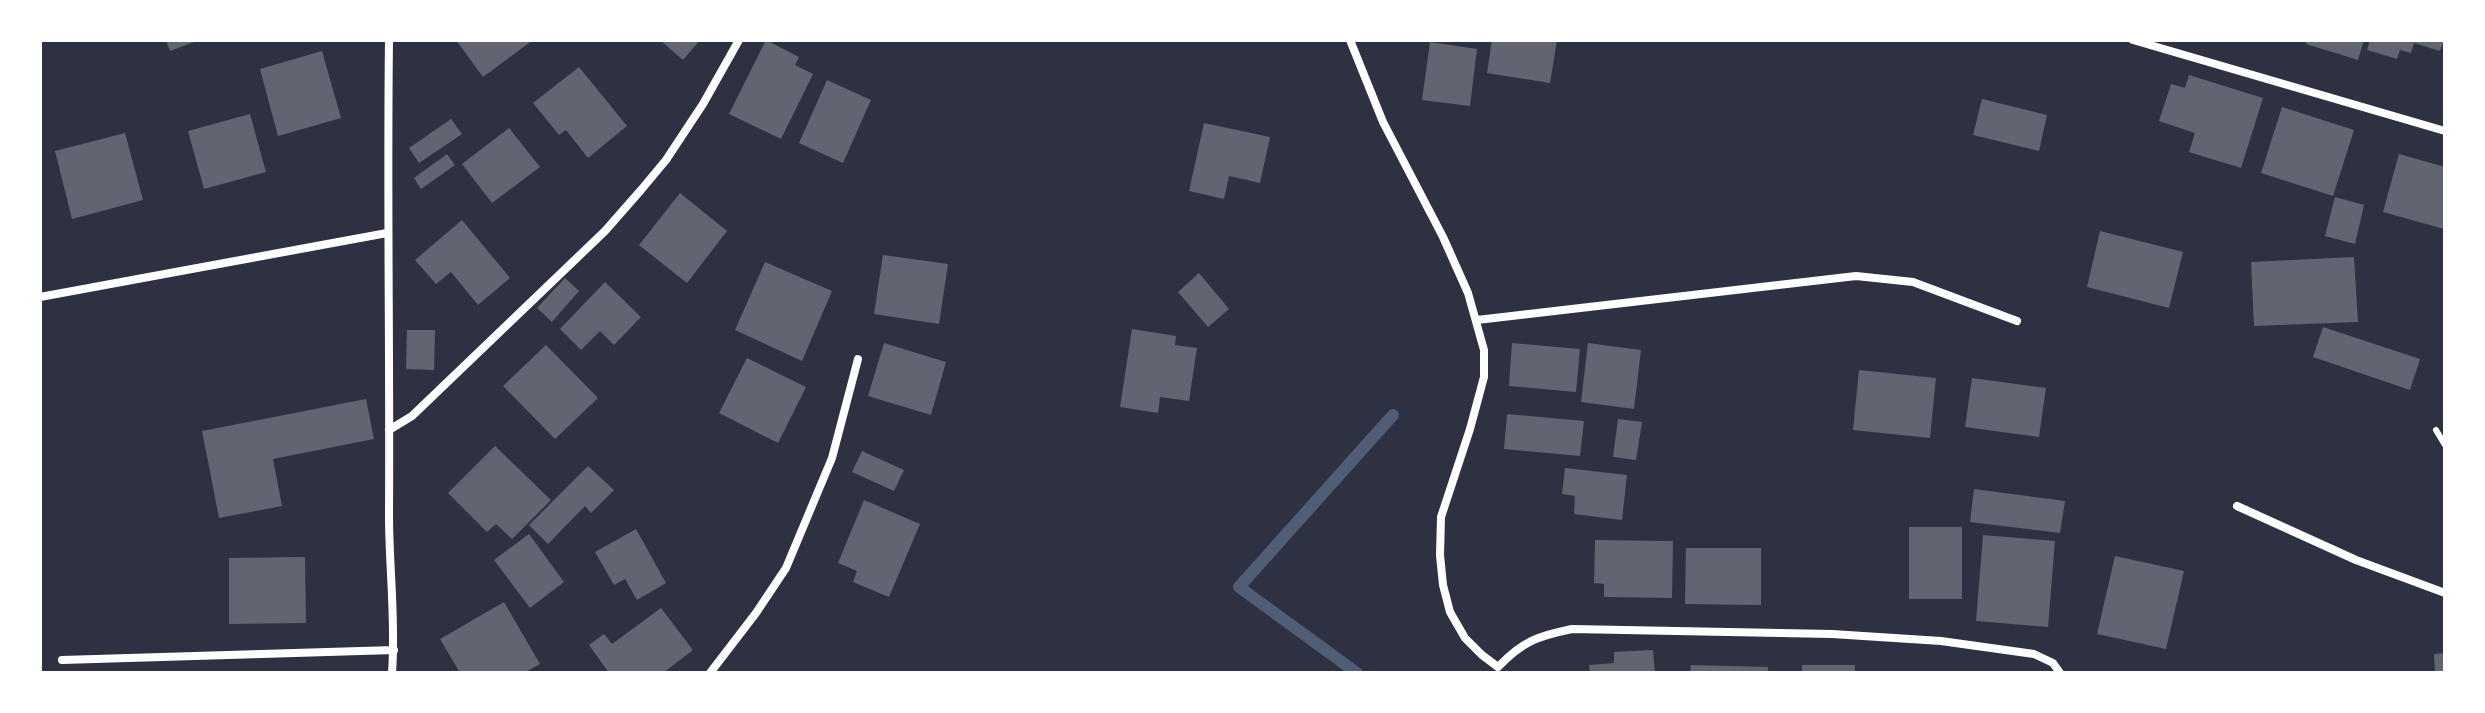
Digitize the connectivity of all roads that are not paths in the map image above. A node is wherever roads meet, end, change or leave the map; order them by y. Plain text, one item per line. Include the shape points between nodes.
1 (389, 40) edge
2 (739, 40) edge
3 (1350, 40) edge
4 (2133, 40) edge
5 (2445, 131) edge
6 (387, 233) junction
7 (40, 297) edge
8 (1477, 320) junction
9 (2017, 321) dead end
10 (858, 359) dead end
11 (389, 430) junction
12 (2436, 430) dead end
13 (2445, 445) edge
14 (2237, 506) dead end
15 (2445, 593) edge
16 (394, 650) junction
17 (62, 660) dead end
18 (1498, 670) edge
19 (392, 673) edge
20 (710, 673) edge
21 (2060, 673) edge

1 - 6 street
2 - 11 street via 666,160 605,231 412,416
3 - 8 street
4 - 5 street
6 - 7 street
6 - 11 street
8 - 9 street via 1856,276 1913,282
8 - 18 street via 1484,377 1441,517 1440,555 1450,612 1465,638
10 - 20 street via 832,458 786,568
11 - 16 street
12 - 13 lane
14 - 15 street
16 - 17 street
16 - 19 street
18 - 21 street via 1516,648 1572,629 1941,641 2034,654

